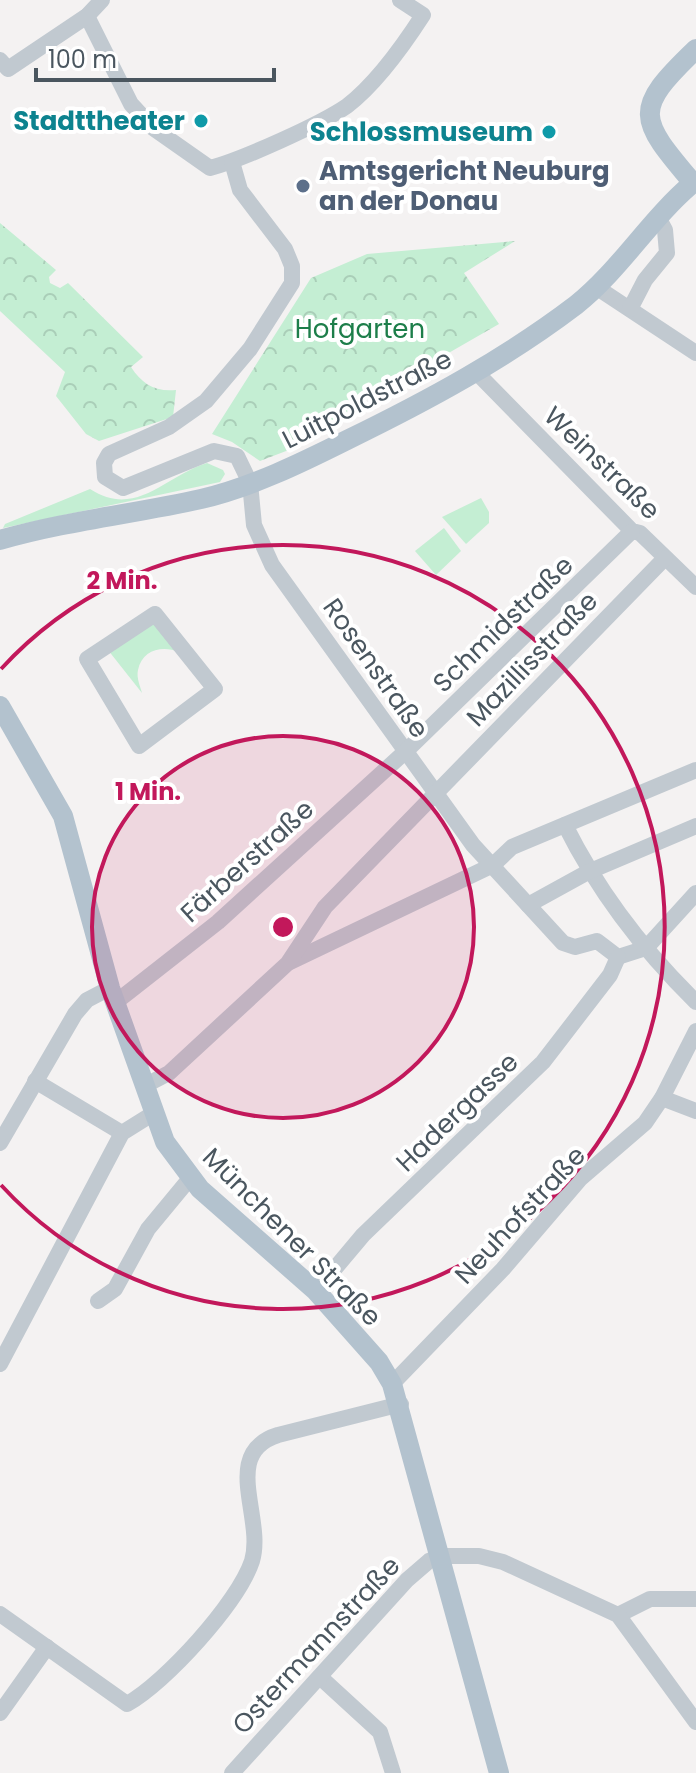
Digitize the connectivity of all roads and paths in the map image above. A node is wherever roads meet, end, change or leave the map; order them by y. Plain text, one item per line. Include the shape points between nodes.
1 (102, 0) edge
2 (400, 0) edge
3 (87, 16) junction
4 (696, 49) edge
5 (0, 60) edge
6 (232, 162) junction
7 (695, 184) edge
8 (658, 217) junction
9 (596, 287) junction
10 (630, 309) junction
11 (696, 353) edge
12 (477, 373) junction
13 (250, 483) junction
14 (632, 531) junction
15 (0, 540) edge
16 (665, 558) junction
17 (696, 587) edge
18 (155, 614) joint
19 (0, 706) edge
20 (406, 751) junction
21 (696, 770) edge
22 (434, 793) junction
23 (565, 825) junction
24 (696, 826) edge
25 (493, 865) junction
26 (588, 872) junction
27 (696, 893) edge
28 (528, 905) junction
29 (646, 948) junction
30 (618, 957) junction
31 (288, 963) junction
32 (113, 995) junction
33 (696, 1002) edge
34 (696, 1031) edge
35 (35, 1081) junction
36 (144, 1086) junction
37 (662, 1098) junction
38 (696, 1111) edge
39 (154, 1113) junction
40 (122, 1133) junction
41 (0, 1143) edge
42 (191, 1177) junction
43 (316, 1291) junction
44 (98, 1301) dead end
45 (0, 1364) edge
46 (392, 1384) junction
47 (401, 1404) junction
48 (441, 1556) junction
49 (696, 1599) edge
50 (0, 1614) edge
51 (618, 1615) junction
52 (47, 1647) junction
53 (320, 1677) junction
54 (0, 1713) edge
55 (696, 1722) edge
56 (237, 1771) edge
57 (393, 1773) edge
58 (499, 1773) edge

1 - 3 street
2 - 6 street via 423,15 400,50 347,106
3 - 5 street via 8,69
3 - 6 street via 131,104 153,128 210,168
4 - 7 main road via 659,84 648,120
6 - 13 street via 240,190 285,249 292,283 250,349 206,401 169,427 114,451 104,463 105,477 123,488 214,451 226,451 237,456
7 - 8 main road, Luitpoldstraße
8 - 9 main road, Luitpoldstraße
8 - 10 street via 667,253
9 - 10 street
9 - 12 main road, Luitpoldstraße
10 - 11 street
12 - 13 main road, Luitpoldstraße via 322,453
12 - 14 street, Weinstraße
13 - 15 main road, Luitpoldstraße via 203,498
13 - 20 street, Rosenstraße via 254,525 272,565
14 - 16 street, Weinstraße
14 - 20 street, Schmidstraße
16 - 17 street, Weinstraße
16 - 22 street, Mazillisstraße
18 - 18 street via 215,689 139,746 87,659
19 - 32 main road, Münchener Straße via 63,816
20 - 22 street, Rosenstraße
20 - 32 street, Färberstraße via 218,922
21 - 23 street
22 - 25 street, Rosenstraße
22 - 31 street, Mazillisstraße via 325,907
23 - 25 street via 512,847
23 - 26 street
24 - 26 street
25 - 28 street, Rosenstraße
25 - 31 street
26 - 28 street
26 - 29 street
27 - 29 street
28 - 30 street, Rosenstraße via 563,943 575,947 597,941
29 - 30 street
29 - 33 street
30 - 43 street, Hadergasse via 543,1062 363,1235
31 - 36 street via 169,1073
32 - 35 street, Färberstraße via 87,1000
32 - 36 main road, Münchener Straße
34 - 37 street, Neuhofstraße
35 - 40 street
35 - 41 street, Färberstraße
36 - 39 main road, Münchener Straße
37 - 38 street
37 - 46 street, Neuhofstraße via 645,1123 580,1179 503,1269
39 - 40 street
39 - 42 main road, Münchener Straße via 165,1142
40 - 45 street
42 - 43 main road, Münchener Straße
42 - 44 street via 148,1229 115,1289
43 - 46 main road, Münchener Straße
46 - 47 main road, Münchener Straße
47 - 48 main road, Münchener Straße
47 - 52 street via 263,1439 252,1449 247,1477 252,1560 202,1636 144,1695 127,1704
48 - 51 street via 503,1562
48 - 53 street, Ostermannstraße via 418,1569
48 - 58 main road, Münchener Straße
49 - 51 street via 650,1599
50 - 52 street
51 - 55 street
52 - 54 street
53 - 56 street, Ostermannstraße
53 - 57 street via 380,1732

